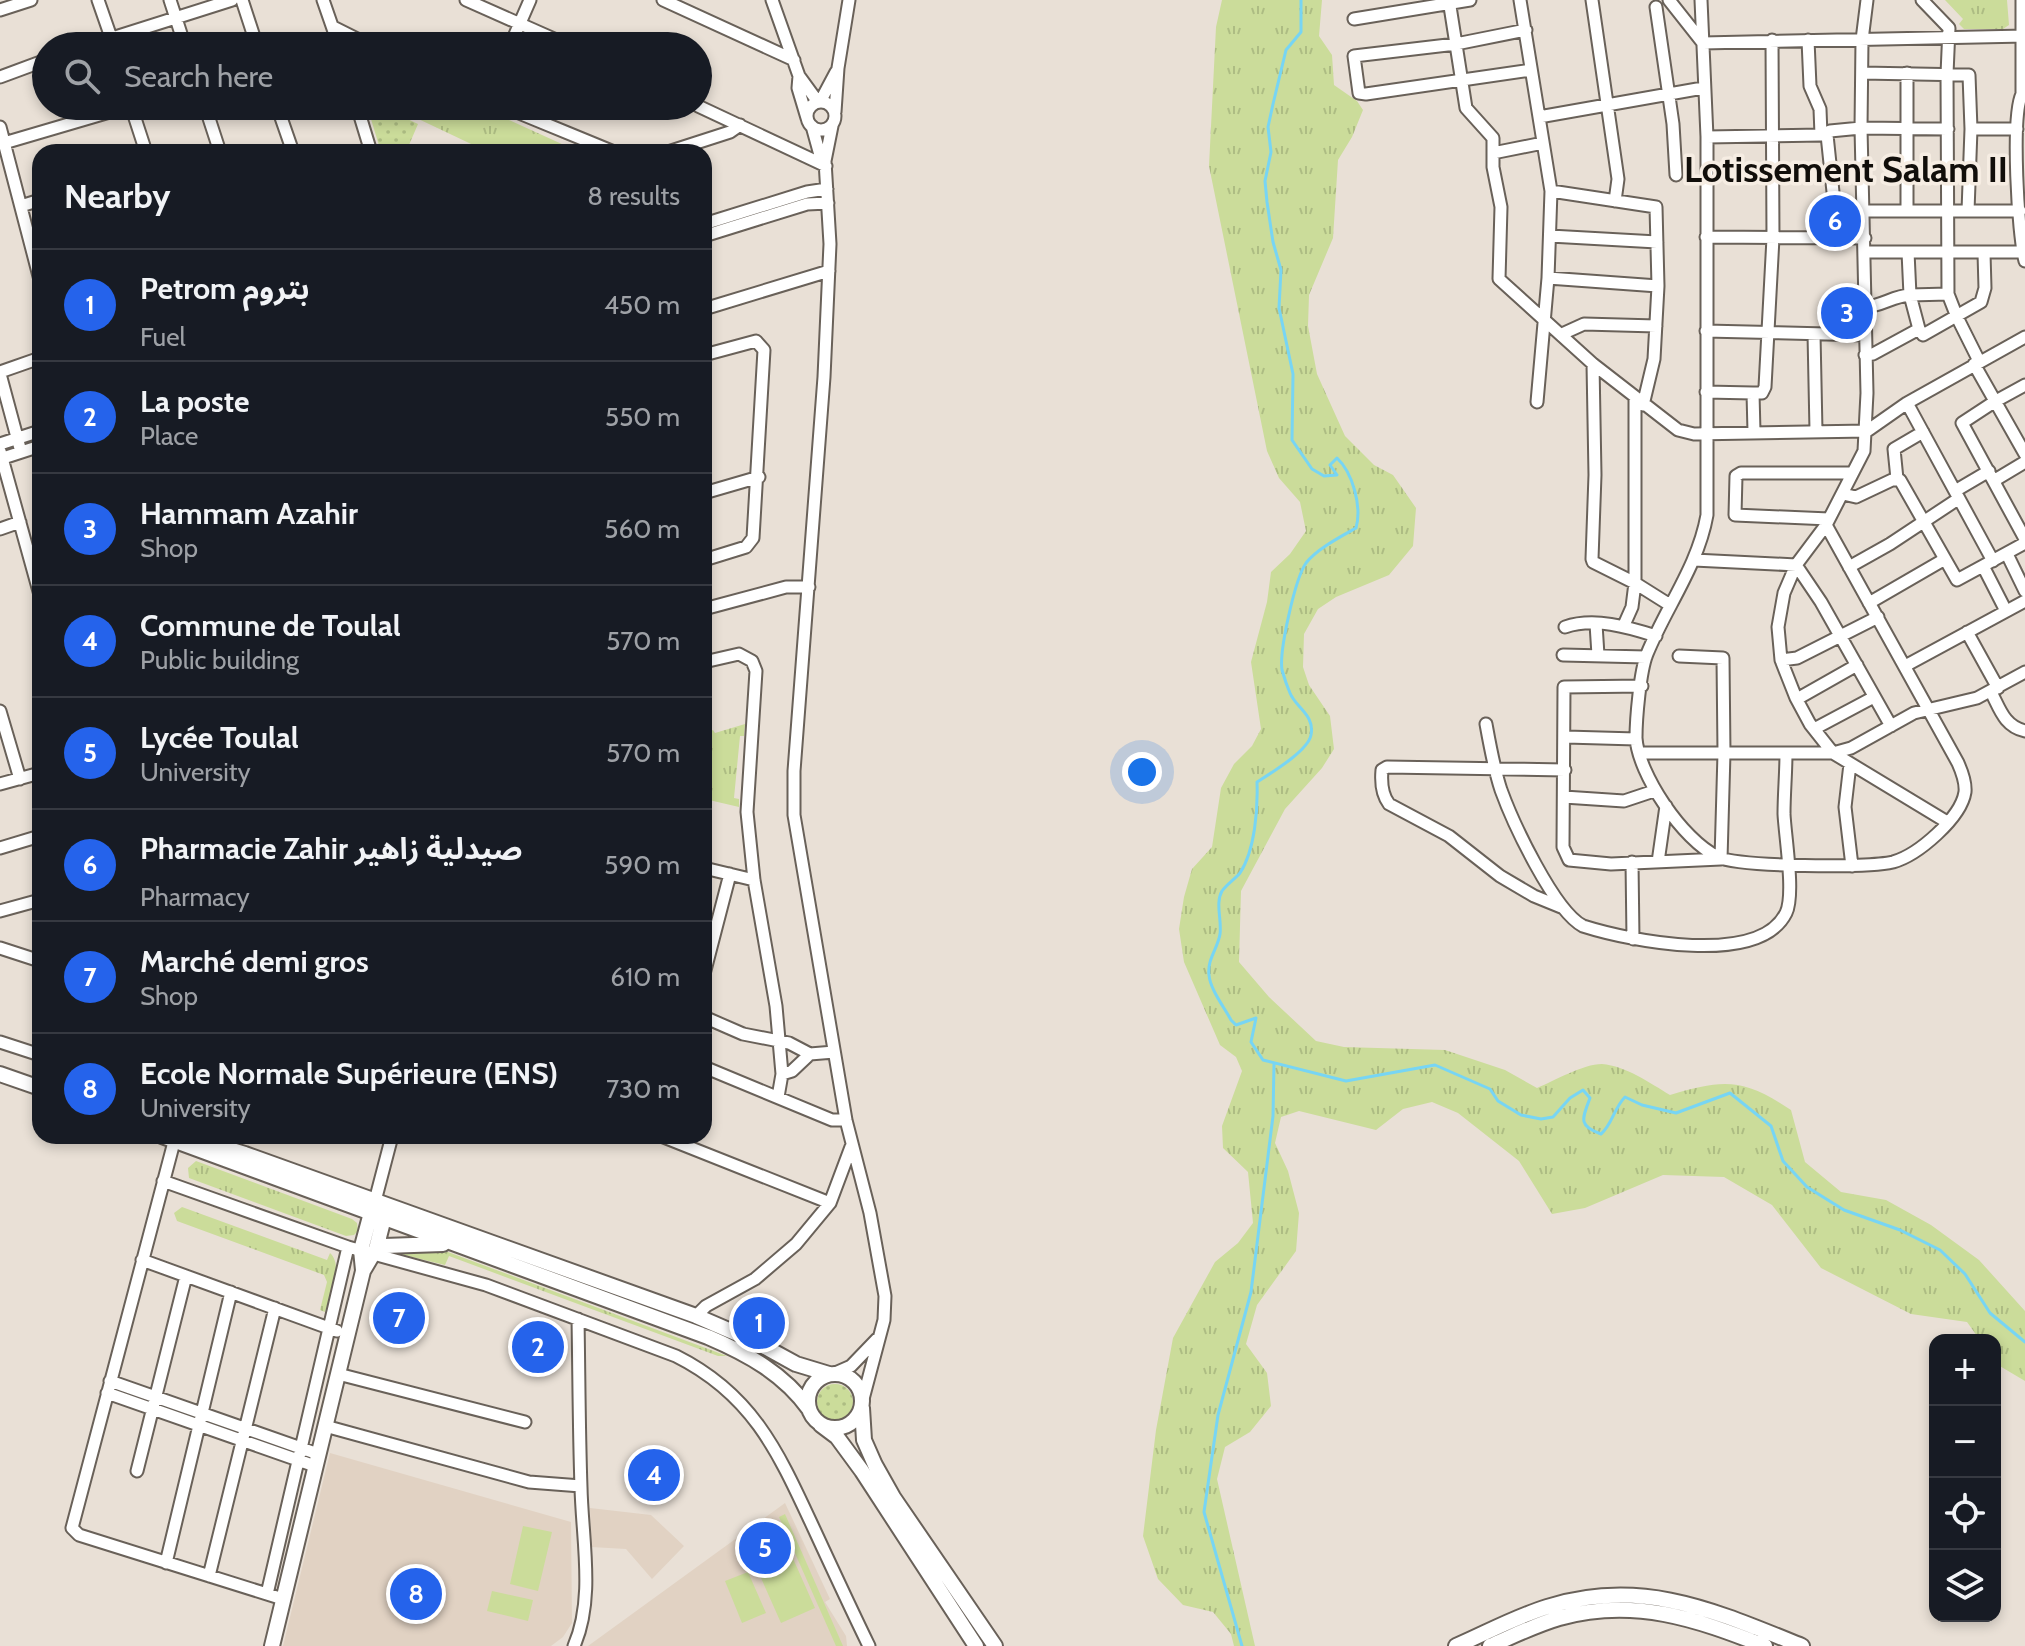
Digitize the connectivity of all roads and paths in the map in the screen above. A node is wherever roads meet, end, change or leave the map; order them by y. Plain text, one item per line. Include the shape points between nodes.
1 (31, 0) edge
2 (98, 0) edge
3 (170, 0) edge
4 (232, 0) edge
5 (242, 0) edge
6 (323, 0) edge
7 (466, 0) edge
8 (530, 0) edge
9 (772, 0) edge
10 (849, 0) edge
11 (1470, 0) edge
12 (1520, 0) edge
13 (1592, 0) edge
14 (1669, 0) edge
15 (1701, 0) edge
16 (1867, 0) edge
17 (1922, 0) edge
18 (2022, 0) edge
19 (668, 1) edge
20 (1450, 2) edge
21 (1656, 7) dead end
22 (0, 10) edge
23 (176, 18) junction
24 (1354, 19) dead end
25 (519, 24) junction
26 (333, 27) junction
27 (1526, 30) junction
28 (109, 32) edge
29 (139, 32) edge
30 (180, 32) edge
31 (252, 32) edge
32 (335, 32) edge
33 (343, 32) edge
34 (516, 32) edge
35 (538, 32) edge
36 (2024, 36) edge
37 (1950, 39) junction
38 (1772, 40) junction
39 (1808, 40) junction
40 (1862, 40) junction
41 (1703, 43) junction
42 (1456, 44) junction
43 (794, 60) junction
44 (32, 65) edge
45 (838, 68) junction
46 (1531, 70) junction
47 (1862, 73) junction
48 (1907, 73) junction
49 (1947, 74) junction
50 (799, 76) junction
51 (0, 77) edge
52 (1462, 81) junction
53 (1703, 88) junction
54 (1669, 92) junction
55 (2024, 93) edge
56 (819, 102) junction
57 (1607, 104) junction
58 (712, 112) edge
59 (835, 112) junction
60 (1539, 117) junction
61 (83, 120) edge
62 (136, 120) edge
63 (210, 120) edge
64 (282, 120) edge
65 (361, 120) edge
66 (536, 120) edge
67 (810, 122) junction
68 (740, 125) junction
69 (832, 126) junction
70 (0, 127) edge
71 (1861, 128) junction
72 (1908, 128) junction
73 (1948, 129) junction
74 (1971, 129) junction
75 (2017, 129) junction
76 (1824, 135) junction
77 (1707, 137) junction
78 (1772, 137) junction
79 (4, 143) junction
80 (1543, 143) junction
81 (143, 144) edge
82 (217, 144) edge
83 (290, 144) edge
84 (369, 144) edge
85 (595, 144) edge
86 (693, 144) edge
87 (1493, 153) junction
88 (826, 163) junction
89 (1676, 175) dead end
90 (827, 189) junction
91 (1551, 191) junction
92 (1615, 201) junction
93 (32, 203) edge
94 (828, 203) junction
95 (21, 206) junction
96 (1864, 211) junction
97 (1907, 211) junction
98 (1946, 211) junction
99 (1968, 211) junction
100 (2020, 211) junction
101 (712, 222) edge
102 (712, 234) edge
103 (1550, 236) junction
104 (1706, 237) junction
105 (1773, 238) junction
106 (1865, 238) junction
107 (1657, 242) junction
108 (32, 249) edge
109 (1865, 252) junction
110 (1908, 252) junction
111 (1948, 253) junction
112 (1984, 253) junction
113 (2024, 255) edge
114 (829, 271) junction
115 (1548, 278) junction
116 (1658, 286) junction
117 (1948, 294) junction
118 (1910, 295) junction
119 (712, 307) edge
120 (1865, 307) junction
121 (1957, 317) junction
122 (1544, 321) junction
123 (1656, 326) junction
124 (1919, 329) junction
125 (1706, 331) junction
126 (1768, 332) junction
127 (1562, 334) junction
128 (1814, 334) junction
129 (1865, 335) junction
130 (2025, 337) edge
131 (712, 353) edge
132 (1865, 355) junction
133 (32, 361) edge
134 (1976, 363) junction
135 (1593, 364) junction
136 (0, 373) edge
137 (2025, 385) edge
138 (1706, 392) junction
139 (1753, 393) junction
140 (1639, 401) junction
141 (1537, 402) dead end
142 (1994, 402) junction
143 (1907, 403) junction
144 (1816, 431) junction
145 (1867, 431) junction
146 (1754, 432) junction
147 (1923, 432) junction
148 (32, 433) edge
149 (1707, 433) junction
150 (17, 438) junction
151 (0, 444) edge
152 (32, 449) edge
153 (21, 452) junction
154 (2025, 454) edge
155 (1, 456) edge
156 (2025, 462) edge
157 (1851, 473) junction
158 (1992, 475) junction
159 (759, 477) junction
160 (1897, 479) junction
161 (712, 491) edge
162 (1843, 494) junction
163 (1957, 495) junction
164 (1923, 521) junction
165 (20, 522) junction
166 (1827, 522) junction
167 (0, 529) edge
168 (2025, 541) edge
169 (2007, 554) junction
170 (712, 558) edge
171 (1945, 559) junction
172 (1694, 560) junction
173 (1988, 564) junction
174 (1796, 565) junction
175 (32, 566) edge
176 (1849, 567) junction
177 (1635, 583) junction
178 (809, 587) junction
179 (2025, 591) edge
180 (2025, 601) edge
181 (1869, 603) junction
182 (1670, 605) junction
183 (712, 607) edge
184 (2006, 611) junction
185 (1878, 617) junction
186 (1596, 624) junction
187 (1624, 625) junction
188 (1565, 627) dead end
189 (1967, 632) junction
190 (1656, 636) junction
191 (1841, 637) junction
192 (1563, 655) dead end
193 (1598, 655) junction
194 (1679, 656) dead end
195 (1646, 657) junction
196 (712, 660) edge
197 (1781, 660) junction
198 (1857, 665) junction
199 (1905, 666) junction
200 (2025, 672) edge
201 (1642, 686) junction
202 (1995, 690) junction
203 (1874, 697) junction
204 (1797, 699) junction
205 (1928, 708) junction
206 (0, 712) edge
207 (1486, 724) dead end
208 (1891, 726) junction
209 (1814, 729) junction
210 (2025, 731) edge
211 (1566, 737) junction
212 (1636, 739) junction
213 (1640, 753) junction
214 (1724, 753) junction
215 (1786, 753) junction
216 (1833, 753) junction
217 (1850, 764) junction
218 (1495, 769) junction
219 (1565, 770) junction
220 (32, 775) edge
221 (20, 779) junction
222 (0, 784) edge
223 (1654, 791) junction
224 (1564, 797) junction
225 (1666, 806) junction
226 (1947, 822) junction
227 (32, 838) edge
228 (0, 848) edge
229 (1721, 859) junction
230 (1632, 862) junction
231 (1658, 862) junction
232 (1788, 864) junction
233 (1852, 866) junction
234 (712, 870) edge
235 (730, 874) junction
236 (754, 880) junction
237 (32, 902) edge
238 (1561, 907) junction
239 (0, 911) edge
240 (1633, 939) junction
241 (712, 943) edge
242 (0, 948) edge
243 (32, 958) edge
244 (712, 1020) edge
245 (780, 1041) junction
246 (0, 1042) edge
247 (32, 1052) edge
248 (834, 1052) junction
249 (810, 1054) junction
250 (712, 1070) edge
251 (0, 1074) edge
252 (782, 1074) junction
253 (32, 1085) edge
254 (778, 1097) junction
255 (846, 1120) junction
256 (172, 1144) edge
257 (201, 1144) edge
258 (391, 1144) edge
259 (681, 1144) edge
260 (851, 1147) junction
261 (163, 1181) junction
262 (830, 1203) junction
263 (379, 1210) junction
264 (453, 1244) junction
265 (364, 1250) junction
266 (142, 1260) junction
267 (186, 1276) junction
268 (231, 1292) junction
269 (275, 1308) junction
270 (696, 1316) junction
271 (578, 1319) junction
272 (330, 1328) junction
273 (348, 1335) junction
274 (880, 1336) junction
275 (338, 1374) junction
276 (832, 1374) junction
277 (109, 1387) junction
278 (862, 1403) junction
279 (154, 1404) junction
280 (809, 1409) junction
281 (201, 1420) junction
282 (525, 1422) dead end
283 (821, 1425) junction
284 (325, 1426) junction
285 (244, 1435) junction
286 (300, 1456) junction
287 (317, 1460) junction
288 (137, 1471) dead end
289 (581, 1486) junction
290 (166, 1563) junction
291 (209, 1576) junction
292 (267, 1594) junction
293 (283, 1599) junction
294 (272, 1646) edge
295 (574, 1646) edge
296 (869, 1646) edge
297 (976, 1646) edge
298 (995, 1646) edge
299 (1456, 1646) edge
300 (1490, 1646) edge
301 (1765, 1646) edge
302 (1802, 1646) edge

1 - 22 street
2 - 28 street
3 - 23 street
4 - 23 street
5 - 31 street
6 - 26 street
7 - 25 street
8 - 25 street
9 - 43 street
10 - 45 street
11 - 20 street
12 - 27 street
13 - 57 street
14 - 41 street
15 - 41 street
16 - 40 street
17 - 37 street via 1949,28
18 - 36 street
19 - 43 street
20 - 24 street
20 - 42 street
21 - 54 street
23 - 29 street
23 - 30 street
25 - 34 street
25 - 35 street
26 - 32 street
26 - 33 street
27 - 42 street
27 - 46 street
36 - 37 street
36 - 55 street
37 - 40 street
37 - 49 street
38 - 39 street
38 - 41 street
38 - 78 street
39 - 40 street
39 - 76 street via 1810,86
40 - 47 street
41 - 53 street
42 - 52 street
42 - 52 street via 1354,56 1358,91
43 - 50 street
44 - 51 street
45 - 56 street
45 - 59 street
46 - 52 street
46 - 60 street
47 - 48 street
47 - 71 street
48 - 49 street
48 - 72 street
49 - 73 street
49 - 74 street via 1970,77
50 - 56 street
50 - 67 street
52 - 87 street via 1468,111 1491,132
53 - 54 street
53 - 77 street
54 - 57 street
54 - 89 street
55 - 75 street
56 - 59 street
56 - 67 street via 811,106
57 - 60 street
57 - 92 street via 1618,179
58 - 68 street
59 - 69 street
60 - 80 street
61 - 79 street
62 - 81 street
63 - 82 street
64 - 83 street
65 - 84 street
66 - 85 street
67 - 69 street via 820,130
67 - 88 street
68 - 86 street
68 - 88 street
69 - 88 street
70 - 79 street
71 - 72 street
71 - 76 street
71 - 96 street
72 - 73 street
72 - 97 street
73 - 98 street
74 - 75 street
74 - 99 street
75 - 100 street
76 - 78 street
76 - 96 street via 1835,211
77 - 78 street
77 - 104 street
78 - 105 street
79 - 95 street
80 - 87 street
80 - 91 street
87 - 122 street via 1501,207 1499,279
88 - 90 street
90 - 94 street
90 - 101 street
91 - 92 street
91 - 103 street
92 - 107 street via 1655,205
93 - 95 street
94 - 102 street via 807,204
94 - 114 street
95 - 108 street
96 - 97 street
96 - 106 street
97 - 98 street
98 - 99 street
98 - 111 street
99 - 100 street
100 - 113 street
103 - 107 street
103 - 115 street
104 - 105 street
104 - 125 street
105 - 106 street
105 - 126 street
106 - 109 street
107 - 116 street
109 - 110 street
109 - 120 street
110 - 111 street
110 - 118 street
111 - 112 street
111 - 117 street
112 - 113 street
112 - 121 street via 1981,302
114 - 119 street
114 - 178 street
115 - 116 street
115 - 122 street
116 - 123 street
117 - 118 street
117 - 121 street
118 - 120 street
118 - 124 street
120 - 129 street
121 - 124 street via 1923,335
121 - 134 street
122 - 127 street
122 - 141 street
123 - 127 street via 1584,324
123 - 140 street via 1654,359
124 - 132 street
125 - 126 street
125 - 138 street
126 - 128 street
126 - 139 street via 1765,389
127 - 135 street
128 - 129 street
128 - 144 street
129 - 132 street
130 - 134 street
131 - 159 street via 747,342 761,344 764,350
132 - 145 street
133 - 136 street
134 - 142 street
134 - 143 street
135 - 140 street
135 - 177 street via 1592,559
136 - 150 street
137 - 142 street
138 - 139 street
138 - 149 street
139 - 146 street
140 - 149 street via 1678,430
140 - 177 street
142 - 154 street
142 - 158 street via 1962,423
143 - 145 street
143 - 147 street
144 - 145 street
144 - 146 street
145 - 157 street via 1864,451
146 - 149 street
147 - 160 street via 1894,449
147 - 163 street
148 - 150 street
149 - 172 street via 1707,515
150 - 151 street
150 - 153 street
152 - 153 street
153 - 155 street
155 - 165 street
156 - 158 street
157 - 162 street
157 - 166 street via 1736,476 1735,515
158 - 163 street
158 - 168 street
159 - 161 street
159 - 170 street via 753,538 746,547
160 - 162 street via 1856,497
160 - 164 street
162 - 166 street
163 - 164 street
163 - 173 street
164 - 171 street
164 - 176 street
165 - 167 street
165 - 175 street
166 - 174 street
166 - 176 street
168 - 169 street
169 - 173 street
169 - 179 street
171 - 173 street via 1957,580
171 - 181 street
172 - 174 street
172 - 182 street
173 - 184 street
174 - 191 street
174 - 197 street via 1778,627
176 - 181 street
177 - 182 street
177 - 187 street
178 - 183 street via 786,587
178 - 248 street via 794,815
180 - 184 street
181 - 185 street
182 - 190 street
184 - 189 street
185 - 191 street
185 - 199 street
186 - 187 street
186 - 188 street
186 - 193 street
187 - 190 street
189 - 199 street
189 - 202 street
190 - 195 street
191 - 197 street
191 - 198 street
192 - 193 street
193 - 195 street
194 - 214 street via 1723,658
195 - 201 street
196 - 236 street via 736,653 749,659 756,671 747,812
197 - 204 street
198 - 203 street
198 - 204 street
199 - 205 street
200 - 202 street
201 - 211 street via 1564,687
201 - 212 street
202 - 205 street
202 - 210 street via 2006,721
203 - 208 street
203 - 209 street
204 - 209 street
205 - 208 street
205 - 226 street via 1964,781 1962,802
206 - 221 street
207 - 218 street
208 - 216 street
209 - 216 street
211 - 212 street
211 - 219 street
212 - 213 street
213 - 214 street
213 - 223 street
214 - 215 street
214 - 229 street
215 - 216 street
215 - 232 street
216 - 217 street
217 - 226 street
217 - 233 street via 1845,807
218 - 219 street
218 - 238 street via 1510,813
218 - 238 street via 1387,767 1381,777 1389,804 1449,836 1500,876
219 - 224 street
220 - 221 street
221 - 222 street
223 - 224 street via 1624,801
223 - 225 street
224 - 230 street via 1563,847 1569,860
225 - 229 street via 1697,842
225 - 231 street
226 - 233 street via 1908,857
227 - 228 street
229 - 231 street
229 - 232 street
230 - 231 street
230 - 240 street
232 - 233 street
232 - 240 street via 1787,912 1763,937 1700,944
234 - 235 street
235 - 236 street
235 - 241 street
236 - 245 street
237 - 239 street
238 - 240 street via 1583,926
242 - 243 street
244 - 245 street
245 - 249 street
245 - 252 street
246 - 247 street
248 - 249 street
248 - 255 street
249 - 252 street
250 - 254 street
251 - 253 main road
252 - 254 street
254 - 255 street via 832,1120
255 - 260 street
256 - 261 street
257 - 263 main road via 245,1154
258 - 263 street
259 - 262 street
260 - 262 street
260 - 274 street via 882,1270
261 - 265 street
261 - 266 street
262 - 270 street via 775,1264
263 - 264 main road
263 - 265 main road
263 - 270 main road
264 - 265 main road
264 - 280 main road via 739,1350 782,1380
265 - 271 street via 486,1285
265 - 272 street
265 - 273 main road
266 - 267 street
266 - 277 street
267 - 268 street
267 - 279 street
268 - 269 street
268 - 281 street
269 - 272 street
269 - 285 street
270 - 276 main road via 796,1364
271 - 289 street
271 - 296 street via 695,1366 755,1418 791,1481
272 - 273 street
272 - 286 street
273 - 275 main road
274 - 276 street via 863,1357
274 - 278 street
275 - 282 street
275 - 284 main road
276 - 278 main road via 851,1378
276 - 280 main road via 814,1383
277 - 279 street
277 - 290 street via 73,1530
278 - 283 main road via 846,1427
278 - 298 main road via 864,1440 875,1465
279 - 281 street
279 - 288 street
280 - 283 main road
281 - 285 street
281 - 290 street
283 - 297 main road via 862,1471
284 - 287 main road
284 - 289 street via 529,1482
285 - 286 street
285 - 291 street
286 - 287 street
286 - 292 street
287 - 293 main road
289 - 295 street via 586,1608
290 - 291 street
291 - 292 street
292 - 293 street
293 - 294 main road
299 - 302 main road via 1550,1606 1635,1596 1683,1601
300 - 301 main road via 1561,1618 1633,1609 1681,1616

